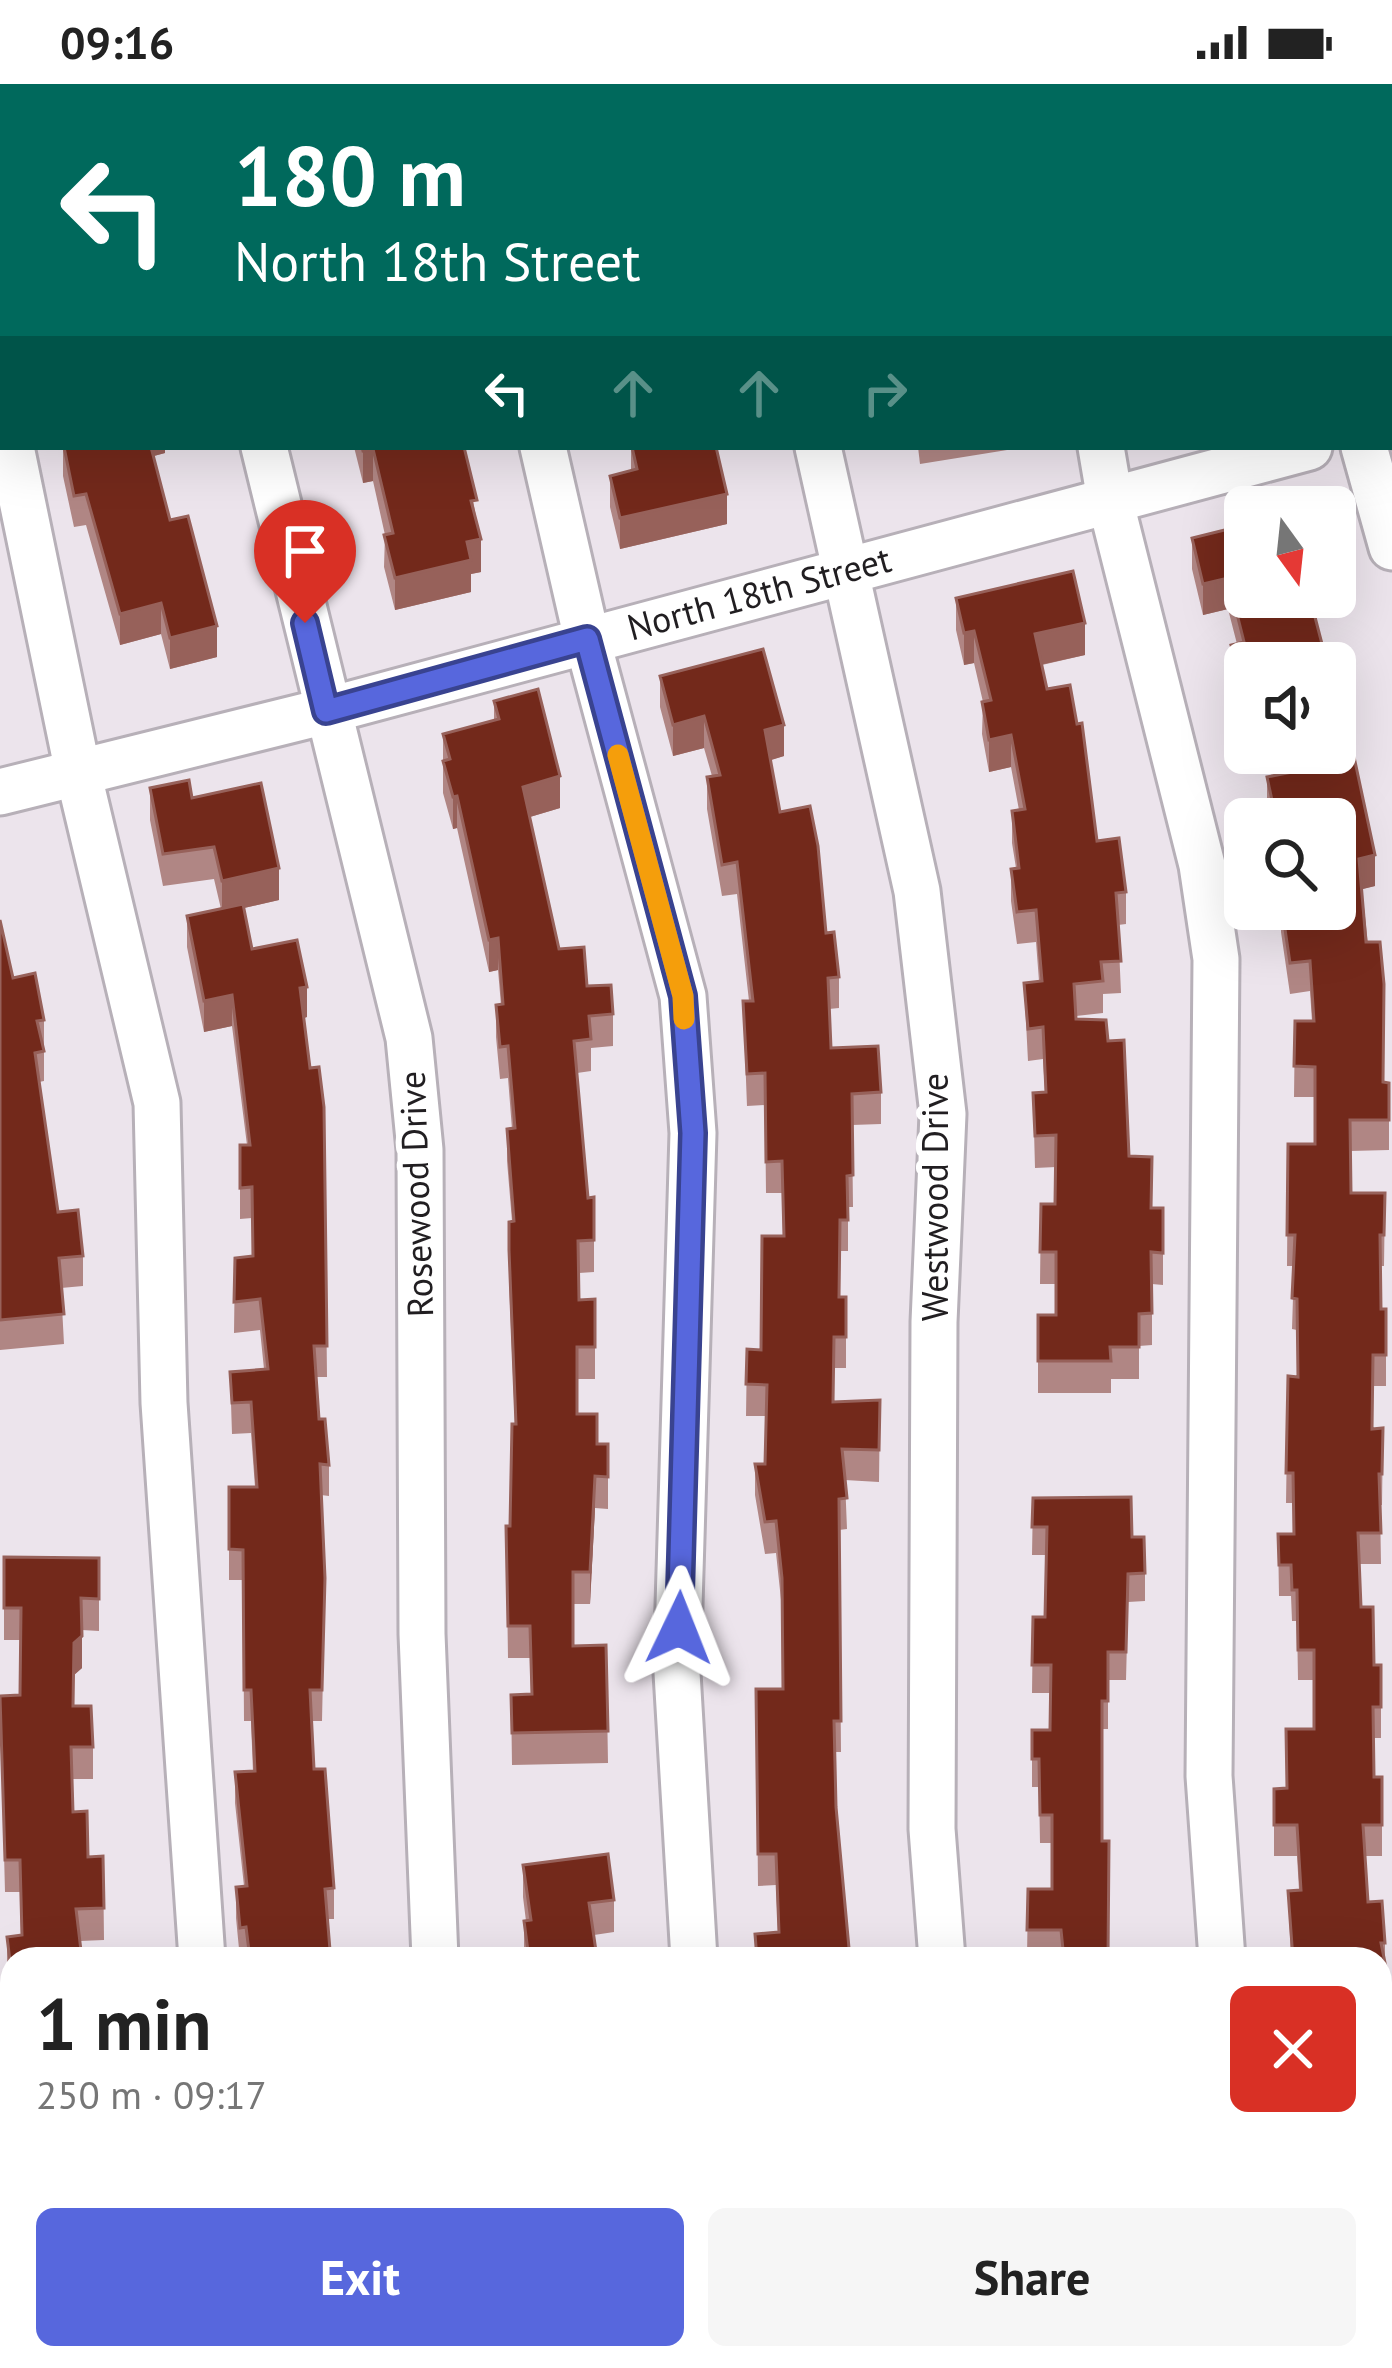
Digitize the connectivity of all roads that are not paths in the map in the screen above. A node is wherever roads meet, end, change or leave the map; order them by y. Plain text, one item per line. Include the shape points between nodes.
1 (12, 450) edge
2 (264, 450) edge
3 (544, 450) edge
4 (819, 450) edge
5 (1102, 450) edge
6 (1298, 450) edge
7 (1365, 450) edge
8 (1110, 500) junction
9 (1392, 547) edge
10 (845, 570) junction
11 (587, 639) junction
12 (326, 711) junction
13 (78, 772) junction
14 (0, 792) edge
15 (201, 1947) edge
16 (435, 1947) edge
17 (693, 1947) edge
18 (941, 1947) edge
19 (1221, 1947) edge

1 - 13 street
2 - 12 street, Rosewood Drive
3 - 11 street
4 - 10 street, Westwood Drive
5 - 8 street
6 - 8 street, North 18th Street
7 - 9 street
8 - 10 street, North 18th Street
8 - 19 street via 1202,865 1216,959 1208,1776
10 - 11 street, North 18th Street
10 - 18 street, Westwood Drive via 917,891 943,1114 932,1806
11 - 12 street, North 18th Street
11 - 17 street via 683,996 693,1133 677,1673
12 - 13 street, North 18th Street
12 - 16 street, Rosewood Drive via 409,1038 420,1150 422,1634
13 - 14 street, North 18th Street
13 - 15 street via 157,1102 164,1403

